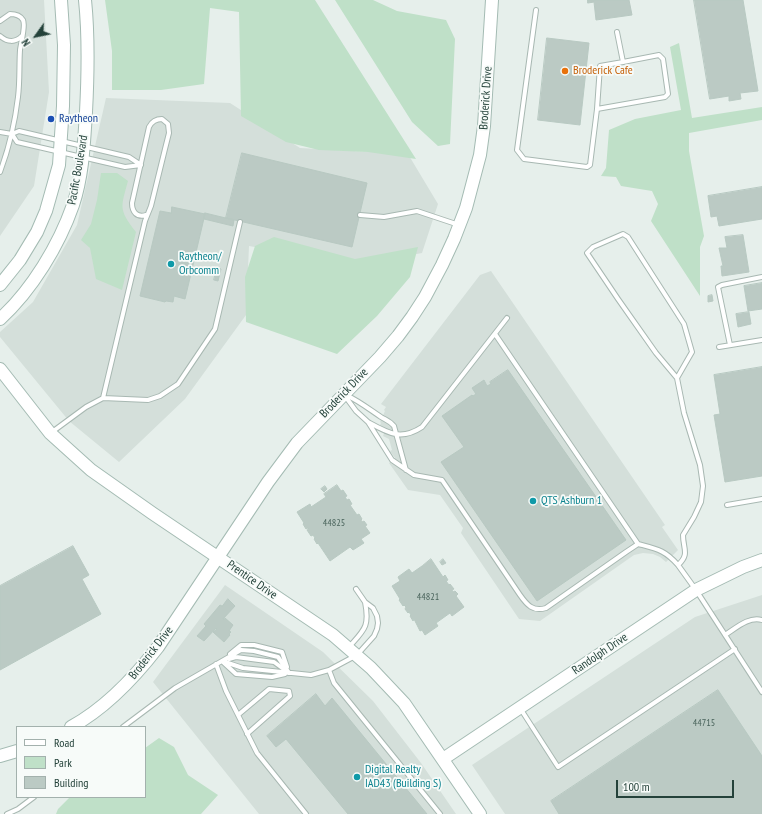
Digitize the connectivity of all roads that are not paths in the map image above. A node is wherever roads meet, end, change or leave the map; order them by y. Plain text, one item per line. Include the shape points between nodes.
1 (61, 0) edge
2 (84, 0) edge
3 (492, 0) edge
4 (536, 10) dead end
5 (0, 21) edge
6 (617, 32) dead end
7 (0, 36) edge
8 (22, 36) junction
9 (623, 62) junction
10 (597, 109) junction
11 (0, 132) edge
12 (12, 134) junction
13 (60, 146) junction
14 (83, 152) junction
15 (141, 165) junction
16 (0, 172) edge
17 (146, 215) junction
18 (360, 215) dead end
19 (240, 222) dead end
20 (459, 226) junction
21 (762, 277) edge
22 (0, 285) edge
23 (507, 318) dead end
24 (0, 319) edge
25 (495, 334) junction
26 (762, 340) edge
27 (730, 345) junction
28 (719, 347) dead end
29 (0, 369) edge
30 (677, 378) junction
31 (344, 394) junction
32 (103, 398) junction
33 (368, 422) junction
34 (50, 433) junction
35 (396, 435) junction
36 (407, 471) junction
37 (762, 499) edge
38 (727, 505) dead end
39 (638, 544) junction
40 (218, 557) junction
41 (762, 560) edge
42 (678, 564) junction
43 (356, 590) dead end
44 (696, 590) junction
45 (365, 602) junction
46 (762, 620) edge
47 (725, 635) junction
48 (734, 649) junction
49 (353, 651) junction
50 (222, 661) junction
51 (216, 664) junction
52 (329, 670) junction
53 (289, 673) junction
54 (762, 692) edge
55 (520, 708) junction
56 (238, 715) junction
57 (73, 726) edge
58 (124, 726) edge
59 (247, 734) junction
60 (16, 752) edge
61 (0, 756) edge
62 (443, 759) junction
63 (33, 798) edge
64 (7, 814) edge
65 (306, 814) edge
66 (440, 814) edge
67 (480, 814) edge

1 - 13 street, Pacific Boulevard via 64,45
2 - 14 street, Pacific Boulevard via 88,31 88,69
3 - 20 street, Broderick Drive via 480,155
4 - 10 lane via 517,150 519,155 524,159 587,167 590,165
5 - 8 lane via 10,14 20,17 24,24
6 - 9 lane
7 - 8 lane via 13,41
8 - 12 lane via 18,96
9 - 10 lane via 600,66
9 - 10 lane via 659,55 663,59 668,94 665,98
11 - 12 lane
12 - 13 lane via 19,131
12 - 13 lane via 17,142
12 - 16 lane
13 - 14 lane
13 - 14 lane
13 - 22 street, Pacific Boulevard via 54,185 40,225 20,260
14 - 15 lane via 129,157
14 - 15 lane via 125,167
14 - 24 street, Pacific Boulevard via 73,204 54,247 19,300
15 - 17 lane via 132,209 139,216
15 - 17 lane via 151,123 162,119 168,124 169,133 151,206
17 - 32 lane
18 - 20 lane via 384,216 418,211
19 - 32 lane via 215,329 178,384 160,396 148,400
20 - 31 street, Broderick Drive via 442,265 412,317 380,357
21 - 27 lane via 718,287
23 - 25 lane
25 - 35 lane via 422,427 410,434
25 - 39 lane
26 - 27 lane
27 - 28 lane
29 - 34 street, Prentice Drive
30 - 30 lane via 656,353 587,253 593,247 622,234 628,237 684,324 692,352
30 - 42 lane via 703,486 694,517 682,535 685,559
31 - 33 lane
31 - 35 lane via 389,421 394,426
31 - 40 street, Broderick Drive via 297,443
32 - 34 lane
33 - 35 lane
33 - 36 lane via 392,460
34 - 40 street, Prentice Drive via 113,486
35 - 36 lane
36 - 39 lane via 414,475 442,480 532,608 546,608
37 - 38 lane
39 - 42 lane via 664,551
40 - 49 street, Prentice Drive
40 - 57 street, Broderick Drive via 143,667 98,710
41 - 44 street, Randolph Drive
42 - 44 lane
43 - 45 lane
44 - 47 lane
44 - 55 street, Randolph Drive
45 - 49 lane via 368,614 366,625
45 - 49 lane via 373,608 378,623 374,636
46 - 47 lane via 748,621
47 - 48 lane
48 - 54 lane
48 - 55 lane via 558,767
49 - 52 lane
49 - 62 street, Prentice Drive via 404,703
50 - 51 lane
50 - 53 lane via 243,668
50 - 53 lane via 236,657 274,662
50 - 53 lane via 236,674 272,677
50 - 53 lane via 241,650 254,652 278,657
51 - 56 lane
51 - 58 lane via 175,688
52 - 53 lane via 311,675
52 - 66 lane via 334,683
55 - 62 street, Randolph Drive
56 - 59 lane
56 - 59 lane via 269,689 289,691 290,696
59 - 65 lane via 257,753
60 - 61 street
62 - 67 street, Prentice Drive
63 - 64 lane

